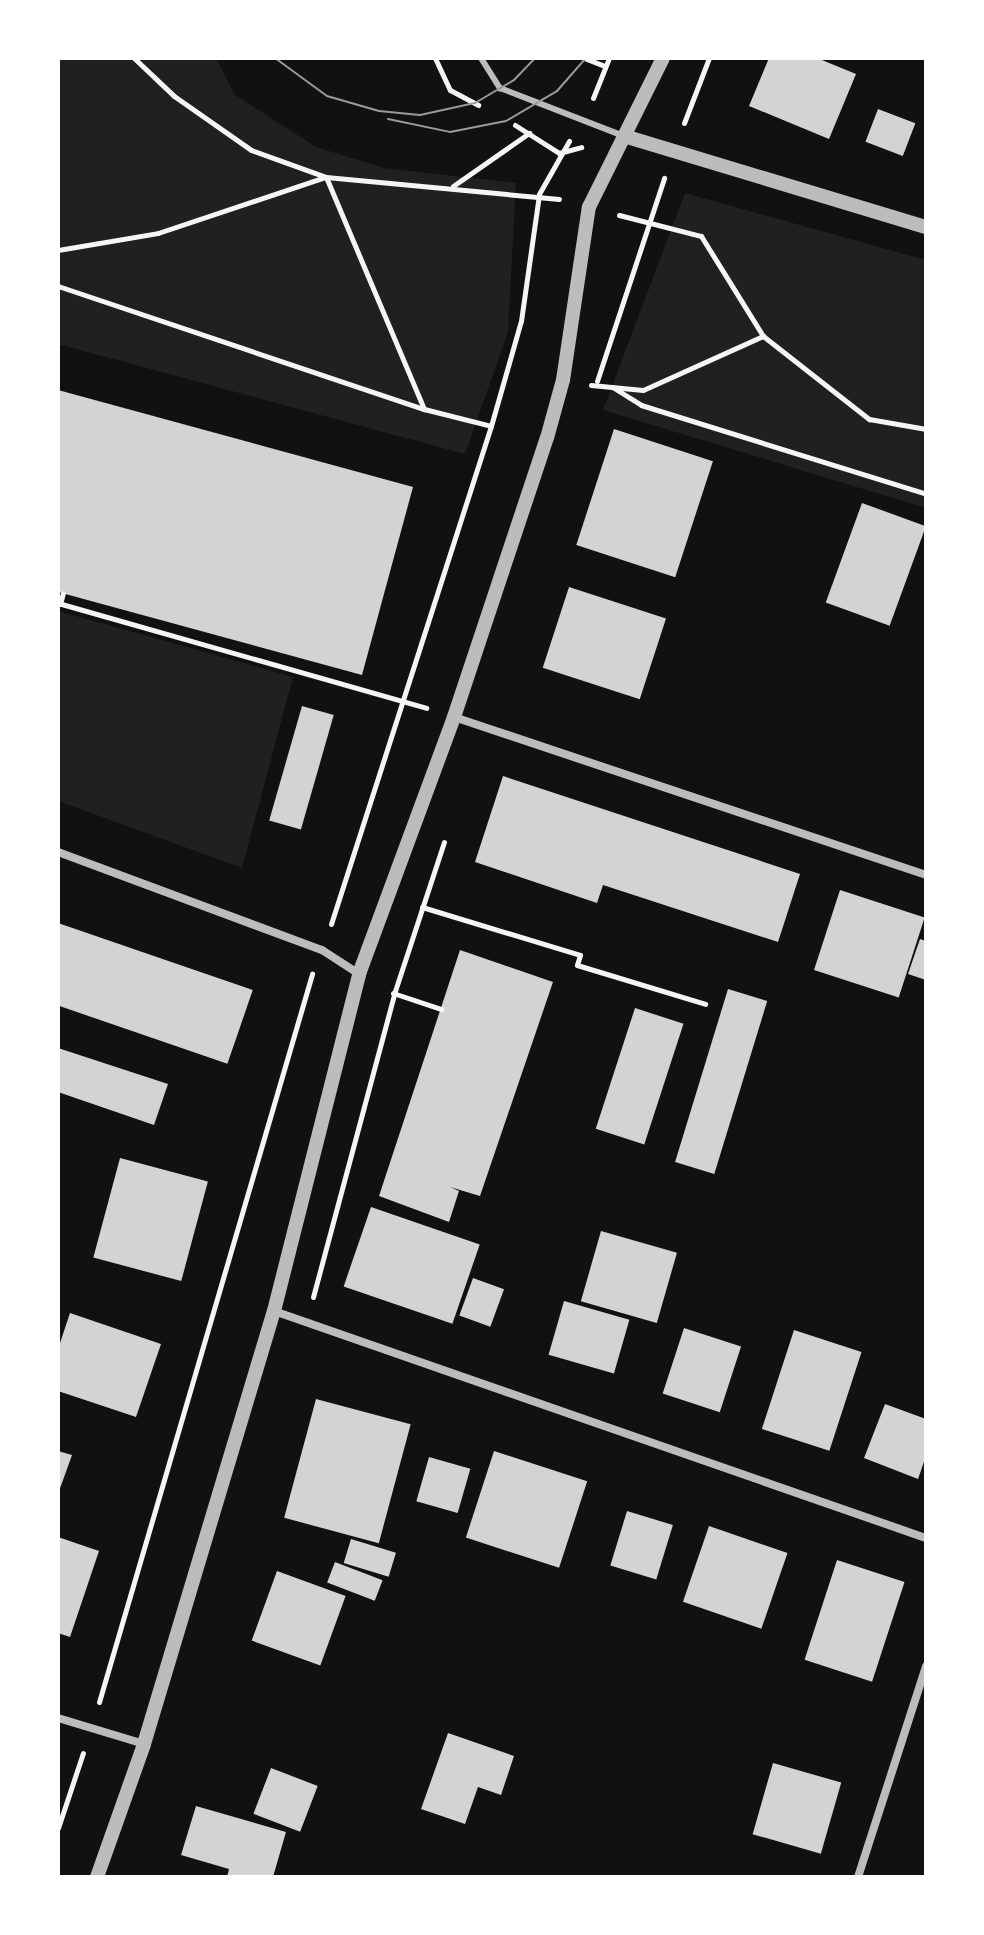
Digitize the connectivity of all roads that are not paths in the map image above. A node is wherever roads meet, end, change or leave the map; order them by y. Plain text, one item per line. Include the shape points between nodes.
1 (481, 58) edge
2 (663, 58) edge
3 (624, 136) junction
4 (926, 227) edge
5 (454, 717) junction
6 (58, 852) edge
7 (926, 875) edge
8 (359, 974) junction
9 (274, 1311) junction
10 (926, 1538) edge
11 (926, 1666) edge
12 (58, 1718) edge
13 (144, 1744) junction
14 (97, 1877) edge
15 (858, 1877) edge

1 - 3 lane via 500,88
2 - 3 street
3 - 4 street
3 - 5 street via 589,207 563,380
5 - 7 street
5 - 8 street
6 - 8 street via 322,950
8 - 9 street
9 - 10 street
9 - 13 street
11 - 15 street
12 - 13 street
13 - 14 street

